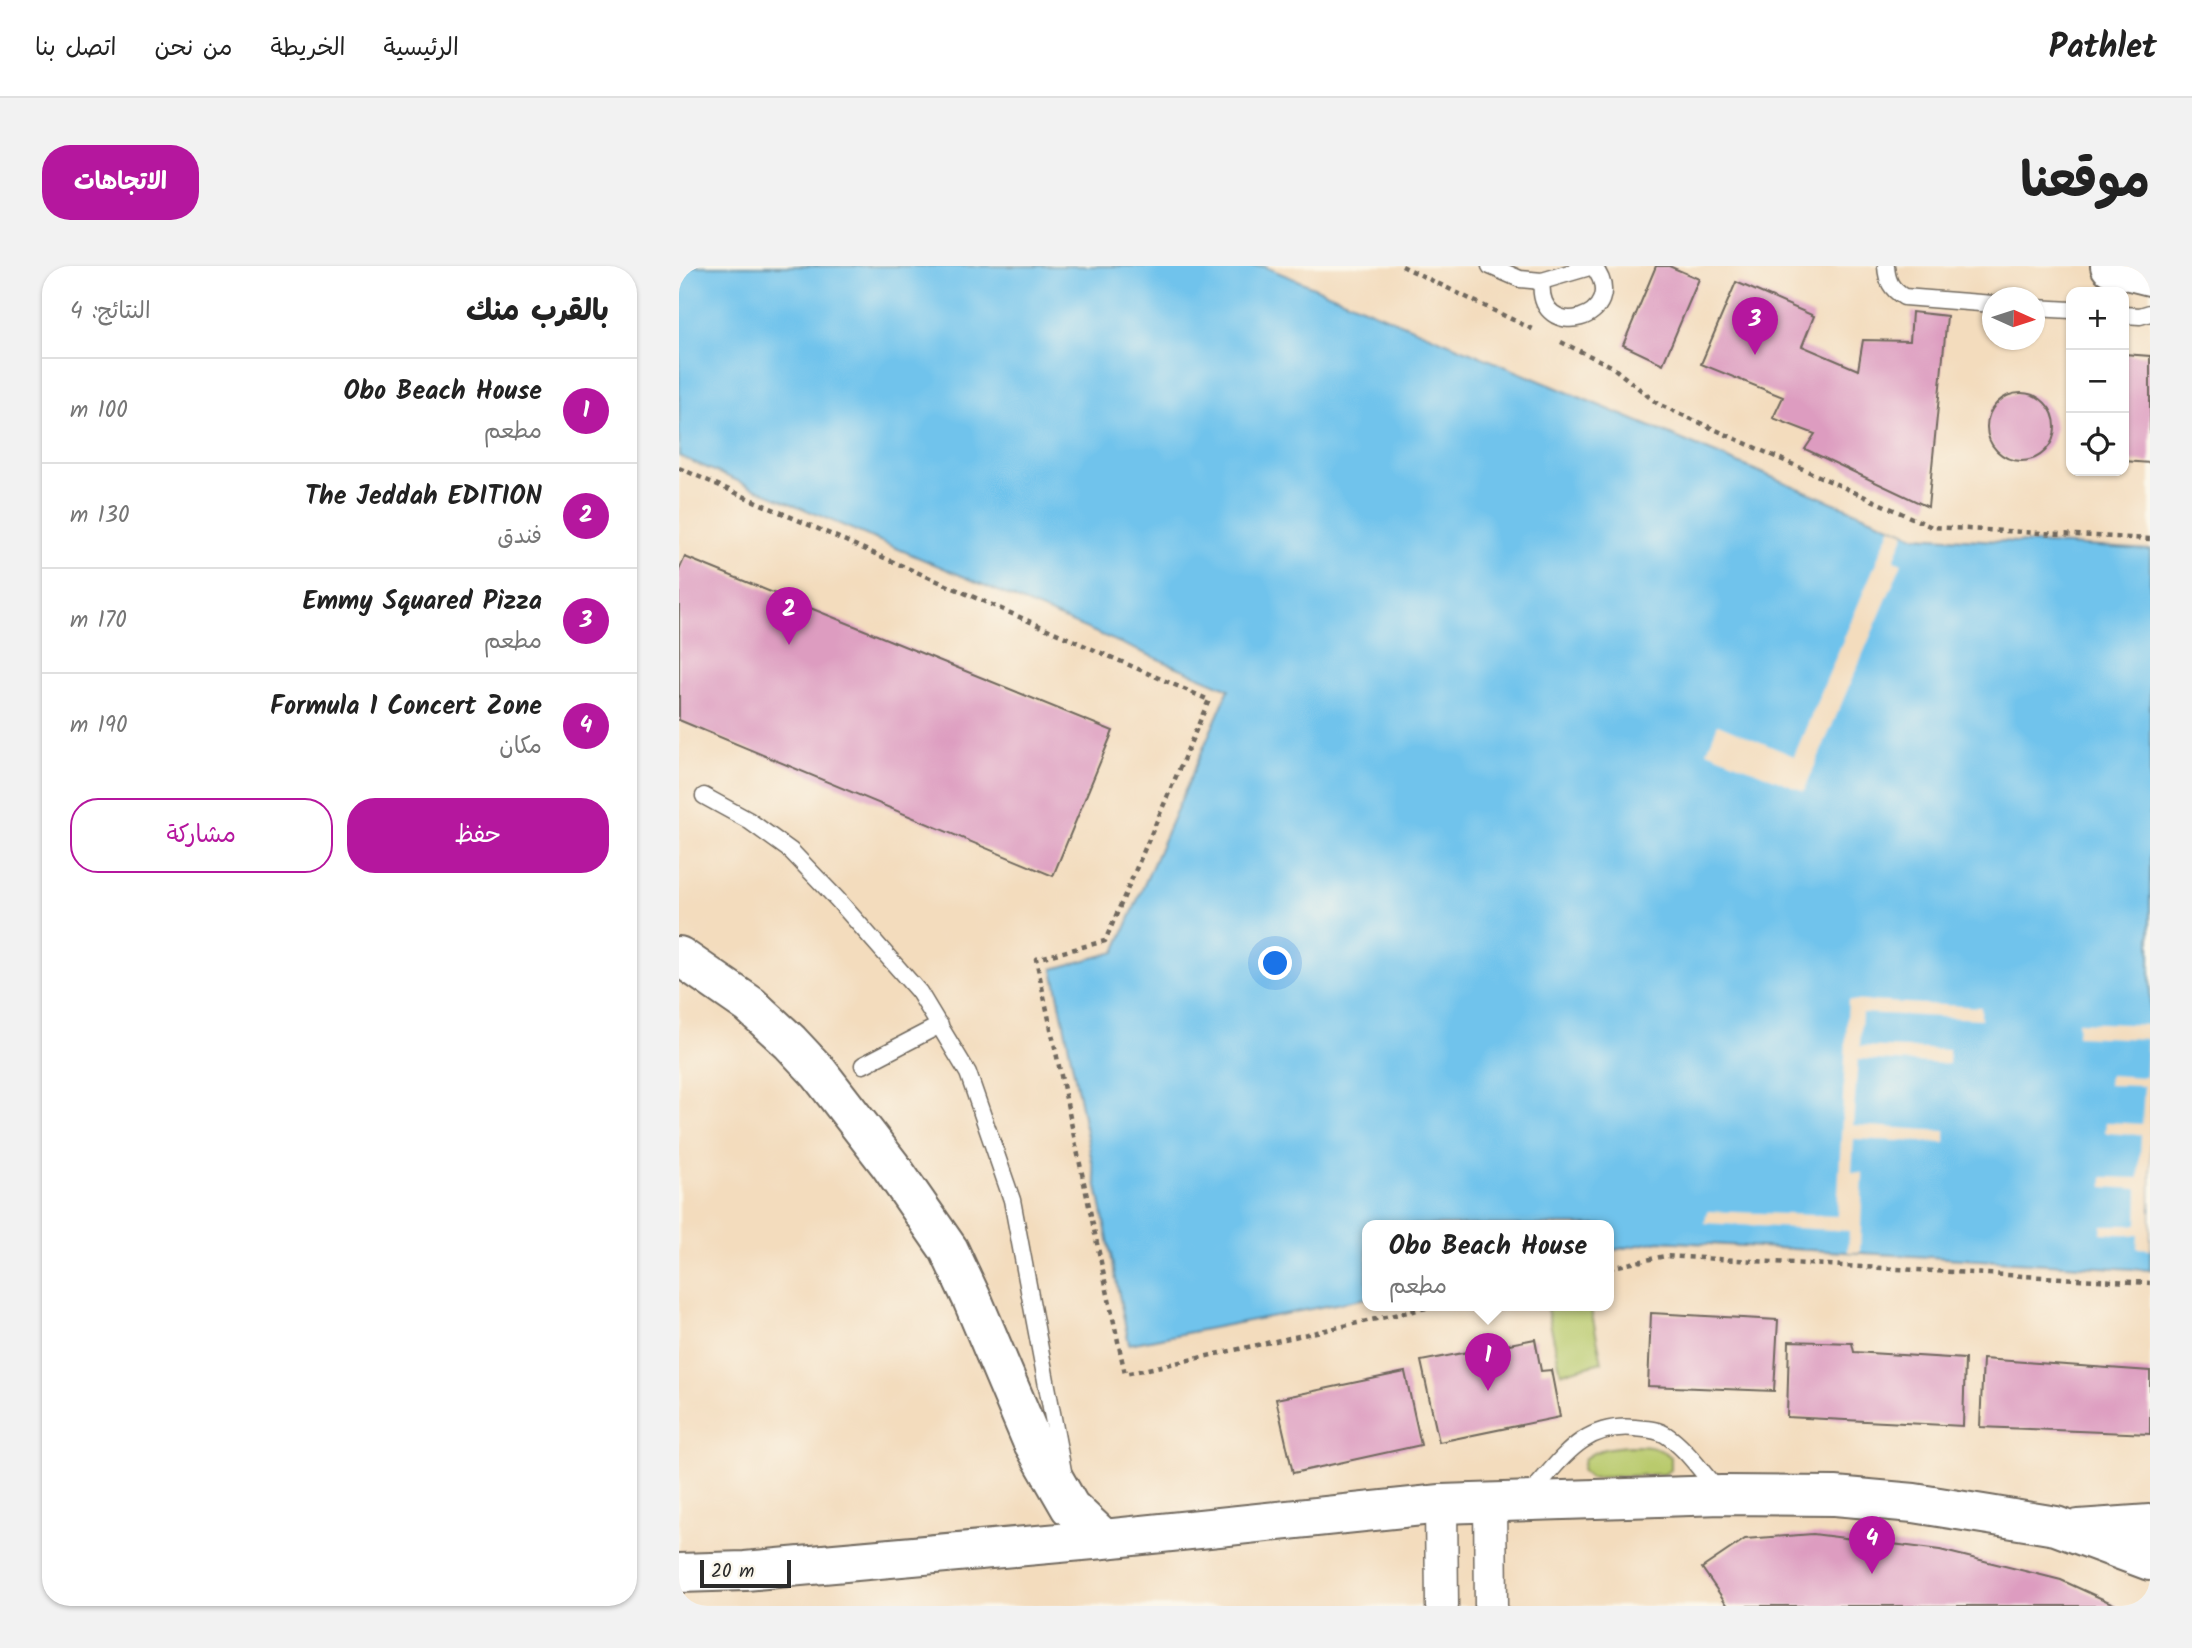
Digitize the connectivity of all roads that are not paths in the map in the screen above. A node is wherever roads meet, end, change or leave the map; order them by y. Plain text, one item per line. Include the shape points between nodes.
1 (1490, 266) edge
2 (1593, 266) edge
3 (1886, 266) edge
4 (2110, 266) edge
5 (2150, 276) edge
6 (1542, 281) junction
7 (1982, 303) edge
8 (2045, 308) edge
9 (2066, 310) edge
10 (2150, 313) edge
11 (2129, 315) edge
12 (704, 796) dead end
13 (679, 956) edge
14 (940, 1025) junction
15 (863, 1065) dead end
16 (1722, 1495) junction
17 (1507, 1502) junction
18 (1441, 1504) junction
19 (1070, 1507) junction
20 (2150, 1524) edge
21 (2066, 1530) junction
22 (1104, 1539) junction
23 (2150, 1562) edge
24 (679, 1573) edge
25 (1442, 1606) edge
26 (1491, 1606) edge

1 - 6 lane via 1520,279
2 - 6 lane
2 - 6 lane via 1600,274 1603,295 1585,317 1556,316 1544,301
3 - 7 lane via 1892,290 1904,297
4 - 5 main road
8 - 9 lane
10 - 11 lane
12 - 14 lane via 791,851 919,992
13 - 19 main road via 750,1005 790,1042 890,1165 949,1250 1032,1441
14 - 15 lane
14 - 19 lane via 968,1073 1012,1200
16 - 17 main road
16 - 17 lane via 1665,1434 1624,1427 1585,1436
16 - 21 main road via 1835,1496 1915,1503
17 - 18 main road
17 - 26 street
18 - 22 main road
18 - 25 street
19 - 22 main road
20 - 21 main road
21 - 23 main road
22 - 24 main road

